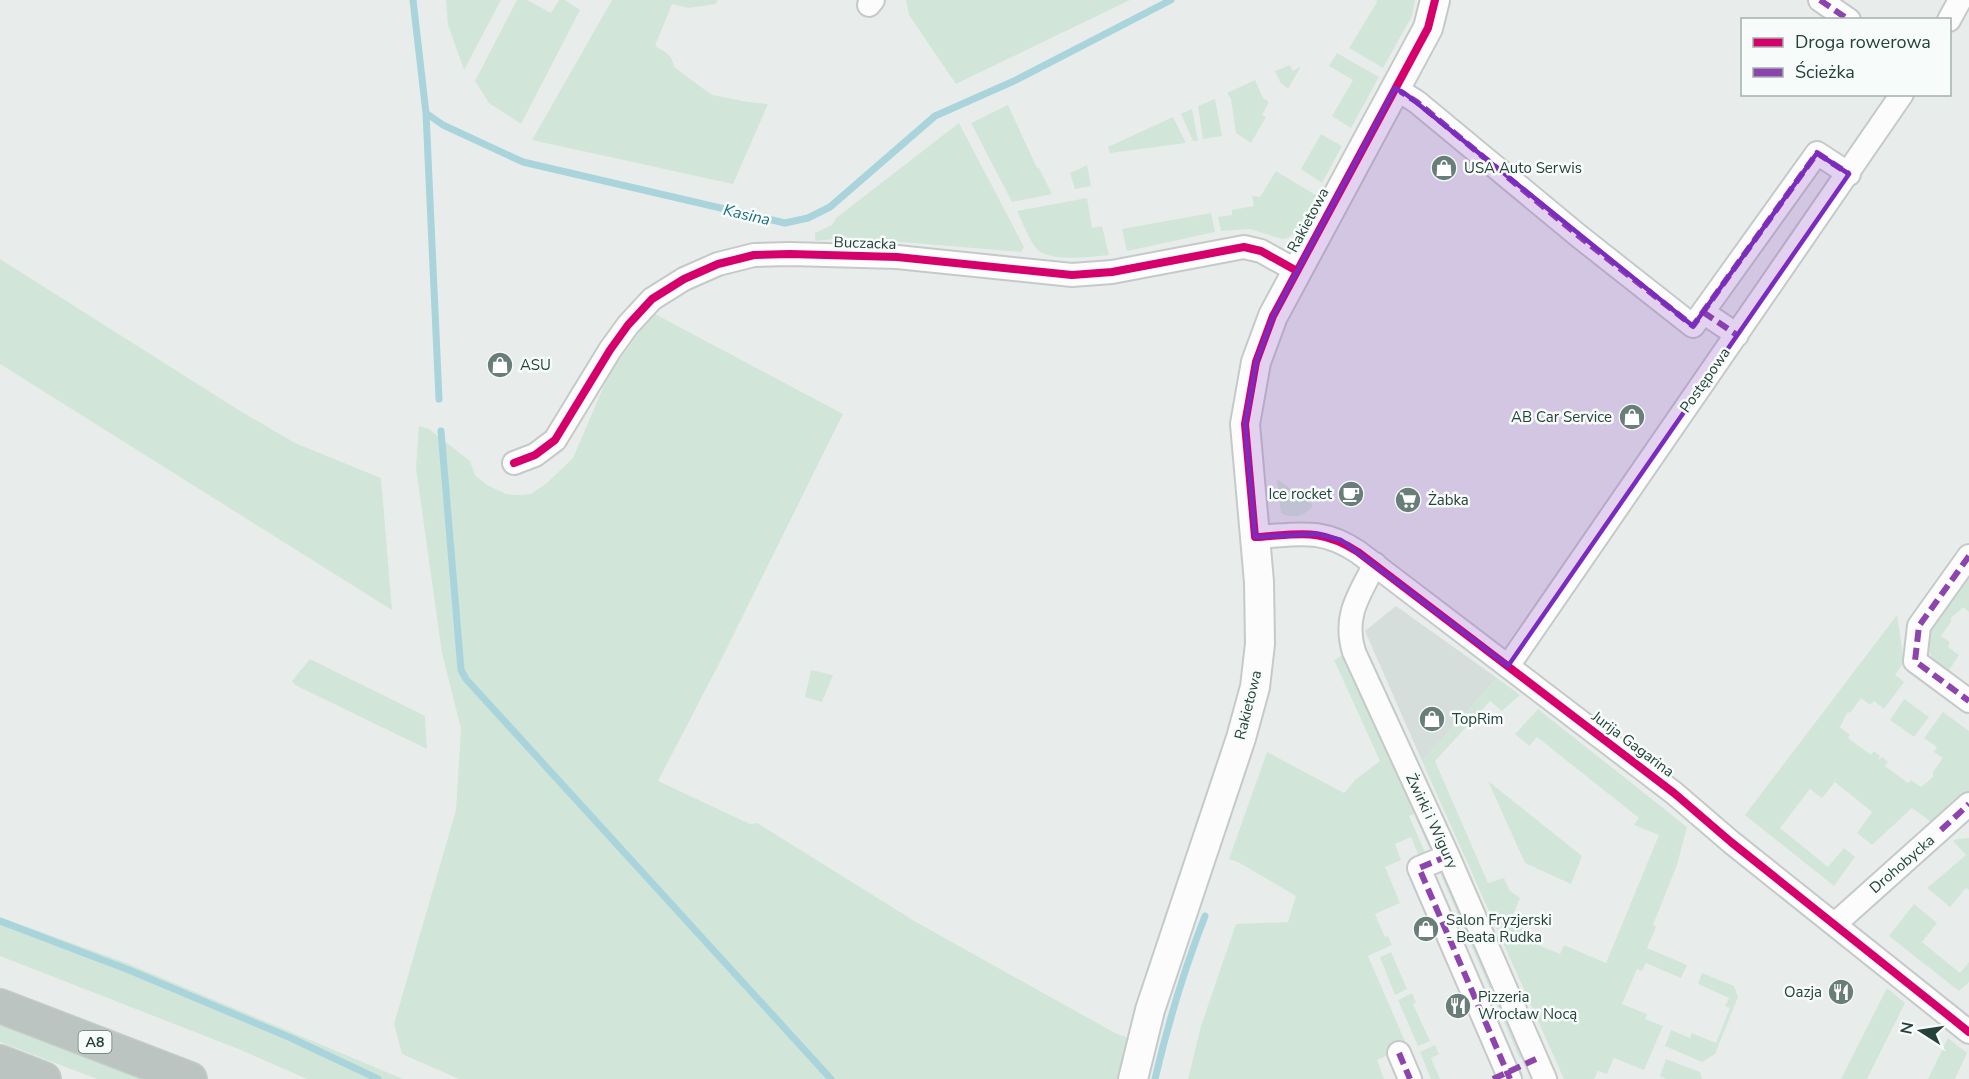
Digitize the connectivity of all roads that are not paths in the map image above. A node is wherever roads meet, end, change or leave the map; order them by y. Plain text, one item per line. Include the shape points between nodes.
1 (1435, 0) edge
2 (1820, 0) edge
3 (1960, 0) edge
4 (1847, 18) edge
5 (1950, 18) edge
6 (1395, 88) junction
7 (1901, 96) edge
8 (1849, 174) junction
9 (1297, 271) junction
10 (1703, 312) junction
11 (1737, 335) junction
12 (514, 463) dead end
13 (1256, 537) junction
14 (1969, 556) edge
15 (1375, 564) junction
16 (1508, 666) junction
17 (1969, 701) edge
18 (1969, 804) edge
19 (1448, 856) junction
20 (1835, 924) junction
21 (0, 1006) edge
22 (1969, 1032) edge
23 (1399, 1053) dead end
24 (0, 1062) edge
25 (1541, 1069) edge
26 (1504, 1077) edge
27 (44, 1079) edge
28 (190, 1079) edge
29 (1133, 1079) edge
30 (1410, 1079) edge

1 - 6 street, Rakietowa via 1428,28
2 - 4 street
3 - 5 street
6 - 9 street, Rakietowa
6 - 10 street via 1693,326
7 - 8 street, Postępowa
8 - 10 street via 1817,153
8 - 11 street, Postępowa
9 - 12 street, Buczacka via 1261,251 1244,247 1112,272 1072,275 897,257 790,254 735,259 684,279 652,299 610,350 555,440 535,455
9 - 13 street, Rakietowa via 1268,328 1248,400 1245,424
10 - 11 street
11 - 16 street, Postępowa
13 - 15 street, Jurija Gagarina via 1317,534 1341,540
13 - 29 street, Rakietowa via 1260,644 1255,687 1150,1010
14 - 17 street via 1918,626 1915,661
15 - 16 street, Jurija Gagarina
15 - 19 street, Żwirki i Wigury via 1356,600 1349,636
16 - 20 street, Jurija Gagarina via 1674,793
18 - 20 street, Drohobycka
19 - 25 street, Żwirki i Wigury
19 - 26 street via 1419,868
20 - 22 street, Jurija Gagarina
21 - 28 highway, A8
23 - 30 street
24 - 27 highway
25 - 26 street

